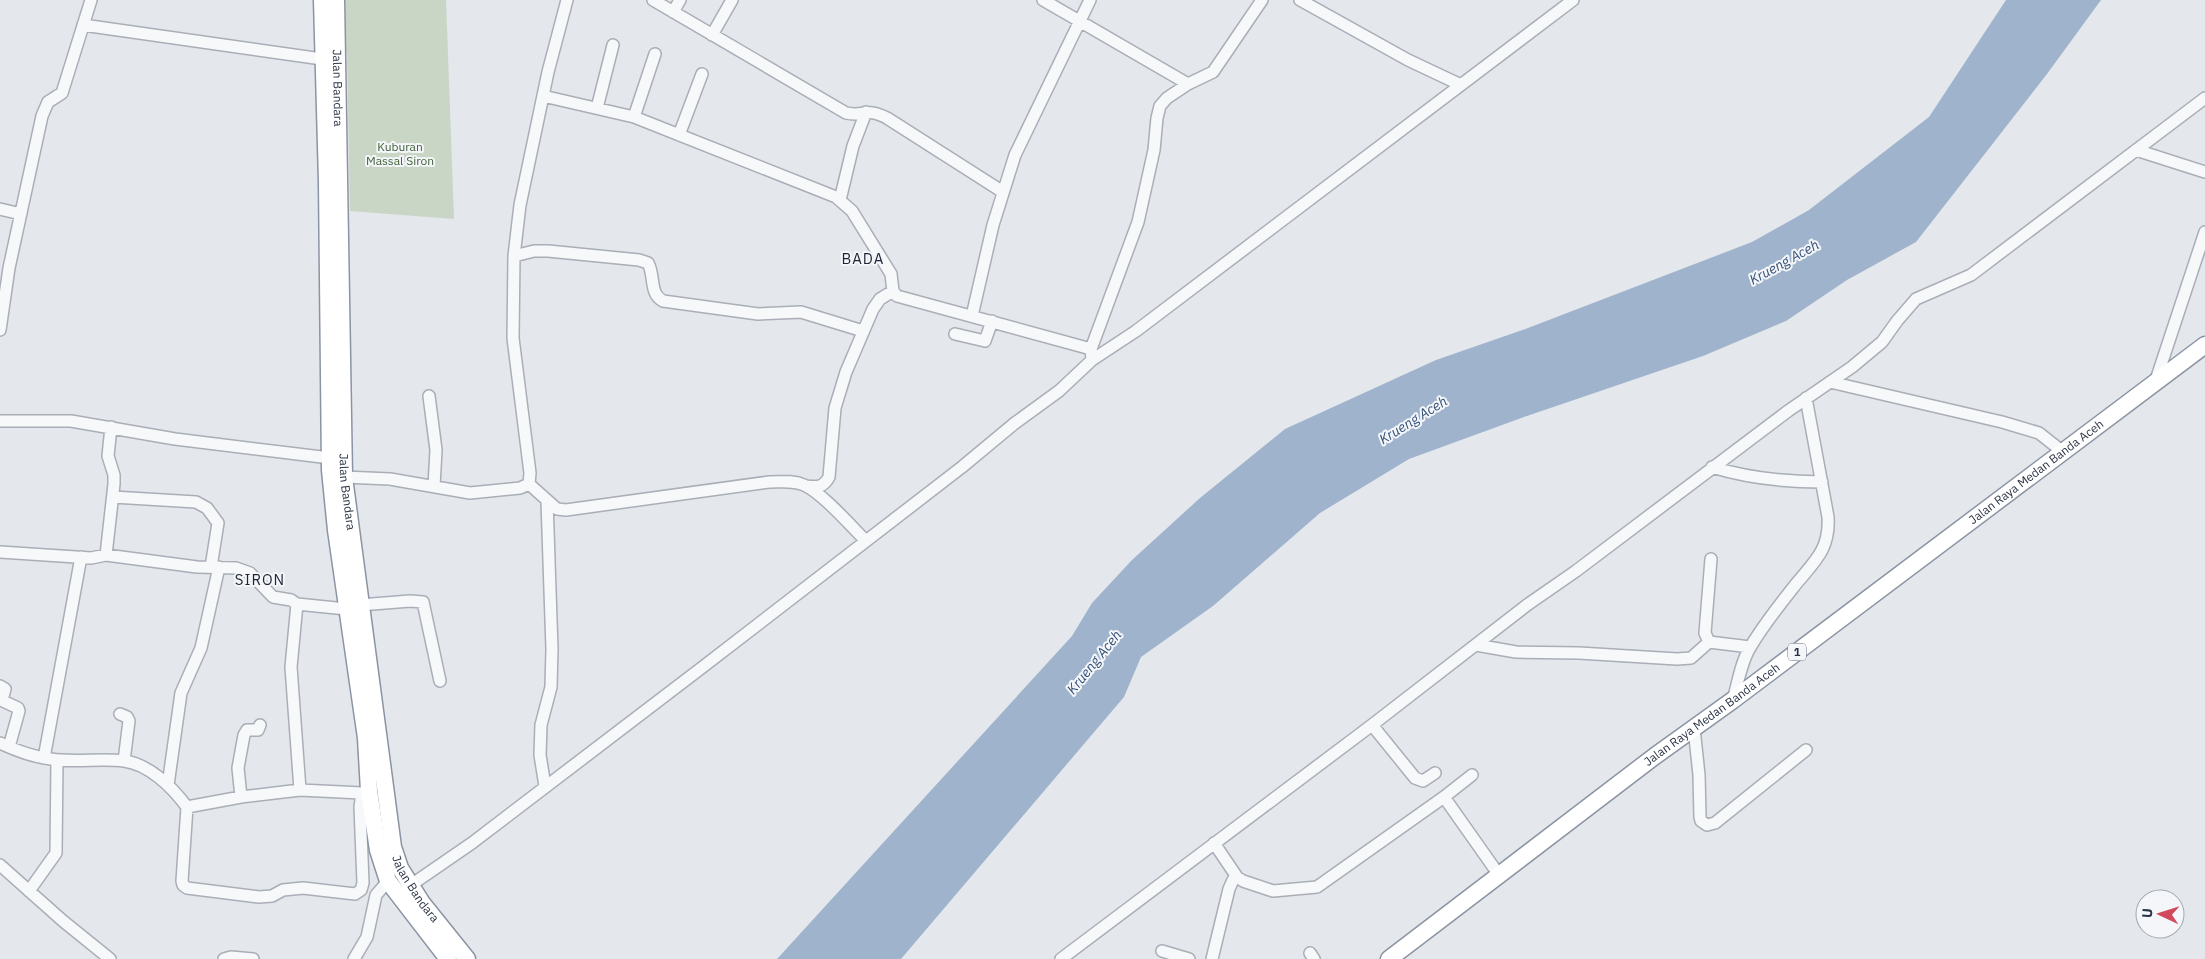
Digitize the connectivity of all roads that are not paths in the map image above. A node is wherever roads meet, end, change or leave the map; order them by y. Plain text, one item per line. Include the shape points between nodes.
1 (91, 0) edge
2 (322, 0) edge
3 (336, 0) edge
4 (567, 0) edge
5 (653, 0) edge
6 (680, 0) edge
7 (732, 0) edge
8 (1043, 0) edge
9 (1090, 0) edge
10 (1262, 0) edge
11 (1300, 0) edge
12 (1573, 0) edge
13 (674, 12) junction
14 (1079, 21) junction
15 (83, 25) junction
16 (712, 34) junction
17 (613, 45) dead end
18 (655, 54) dead end
19 (322, 59) junction
20 (702, 74) dead end
21 (1188, 84) junction
22 (1461, 85) junction
23 (543, 96) junction
24 (2205, 98) edge
25 (598, 108) junction
26 (866, 112) junction
27 (634, 118) junction
28 (679, 135) junction
29 (2136, 150) junction
30 (2205, 172) edge
31 (1003, 192) junction
32 (840, 200) junction
33 (0, 209) edge
34 (21, 214) junction
35 (2205, 232) edge
36 (514, 256) junction
37 (893, 291) junction
38 (972, 316) junction
39 (992, 321) junction
40 (0, 330) edge
41 (863, 331) junction
42 (955, 334) dead end
43 (2205, 345) edge
44 (1091, 355) junction
45 (1830, 382) junction
46 (2155, 382) junction
47 (430, 396) dead end
48 (1806, 398) junction
49 (0, 421) edge
50 (111, 427) junction
51 (2063, 452) junction
52 (330, 458) junction
53 (1712, 468) junction
54 (344, 477) junction
55 (1822, 482) junction
56 (528, 484) junction
57 (434, 486) junction
58 (806, 486) junction
59 (113, 497) junction
60 (546, 501) junction
61 (865, 540) junction
62 (0, 552) edge
63 (106, 555) junction
64 (81, 557) junction
65 (1711, 559) dead end
66 (215, 567) junction
67 (297, 604) junction
68 (353, 607) junction
69 (1709, 642) junction
70 (1476, 645) junction
71 (1750, 647) junction
72 (440, 681) dead end
73 (0, 686) edge
74 (1733, 700) junction
75 (120, 714) dead end
76 (260, 725) dead end
77 (1372, 725) junction
78 (1694, 728) junction
79 (373, 737) junction
80 (4, 745) edge
81 (1806, 750) dead end
82 (44, 758) junction
83 (58, 760) junction
84 (124, 761) junction
85 (1435, 773) dead end
86 (1472, 775) dead end
87 (168, 785) junction
88 (545, 786) junction
89 (300, 790) junction
90 (365, 792) junction
91 (241, 797) junction
92 (1444, 797) junction
93 (187, 807) junction
94 (1214, 843) junction
95 (0, 865) edge
96 (1500, 875) junction
97 (1237, 877) junction
98 (388, 881) junction
99 (411, 885) junction
100 (361, 890) junction
101 (30, 891) junction
102 (376, 895) junction
103 (415, 906) junction
104 (1162, 951) dead end
105 (110, 959) edge
106 (224, 959) edge
107 (253, 959) edge
108 (354, 959) edge
109 (448, 959) edge
110 (466, 959) edge
111 (1061, 959) edge
112 (1189, 959) edge
113 (1212, 959) edge
114 (1389, 959) edge

1 - 15 street
2 - 19 highway, Jalan Bandara
3 - 54 highway, Jalan Bandara
4 - 23 street
5 - 13 street
6 - 13 street
7 - 16 street
8 - 14 street
9 - 14 street
10 - 21 street via 1213,72
11 - 22 street via 1408,60
12 - 22 street
13 - 16 street
14 - 21 street
14 - 31 street via 1015,155
15 - 19 street
15 - 34 street via 62,93 48,102 42,116
16 - 26 street via 846,113
17 - 25 street
18 - 27 street
19 - 52 highway, Jalan Bandara via 328,182
20 - 28 street
21 - 44 street via 1160,106 1138,222
22 - 44 street via 1136,331
23 - 25 street
23 - 36 street via 520,205
24 - 29 street
25 - 27 street
26 - 31 street via 875,112 886,118
26 - 32 street via 853,146
27 - 28 street
28 - 32 street
29 - 30 street
29 - 45 street via 1971,275 1916,299 1882,342
31 - 38 street
32 - 37 street via 852,211 891,274
33 - 34 street
34 - 40 street
35 - 46 street
36 - 41 street via 534,250 639,260 653,271 655,293 663,301 758,314 801,312
36 - 56 street via 513,338 530,473
37 - 38 street via 897,296
37 - 41 street via 880,299
38 - 39 street
39 - 42 street via 986,342
39 - 44 street
41 - 58 street via 835,408 829,477 820,487
43 - 46 highway, Jalan Raya Medan Banda Aceh / 1
44 - 61 street via 1059,391
45 - 48 street
45 - 51 street via 2039,433
46 - 51 highway, Jalan Raya Medan Banda Aceh / 1
47 - 57 street via 436,450
48 - 53 street
48 - 55 street
49 - 50 street via 71,420
50 - 52 street via 175,439
50 - 59 street via 108,456 114,476
51 - 74 highway, Jalan Raya Medan Banda Aceh / 1
52 - 68 highway, Jalan Bandara via 336,530
53 - 55 street via 1739,476
53 - 70 street
54 - 57 street
54 - 68 highway, Jalan Bandara
55 - 71 street via 1829,531 1822,553
56 - 57 street via 520,488 470,493
56 - 60 street
58 - 60 street via 769,482 566,510 557,509
58 - 61 street
59 - 63 street
59 - 66 street via 205,505 218,523
60 - 88 street via 552,649 551,687 541,725 540,755
61 - 88 street
62 - 64 street
63 - 64 street
63 - 66 street
64 - 82 street
65 - 69 street via 1705,633
66 - 67 street via 248,572 273,598
66 - 87 street via 202,648 181,693
67 - 68 street
67 - 89 street via 291,666
68 - 72 street via 423,602
68 - 79 highway, Jalan Bandara
69 - 70 street via 1691,658 1677,660 1516,652
69 - 71 street
70 - 77 street
71 - 74 street
73 - 80 street via 5,689 3,702 19,710
74 - 78 highway, Jalan Raya Medan Banda Aceh / 1
75 - 84 street via 127,716 129,721
76 - 91 street via 258,730 247,730 244,734 238,768
77 - 85 street via 1415,778 1423,781
77 - 94 street
78 - 81 street via 1700,816 1707,825 1738,806
78 - 96 highway, Jalan Raya Medan Banda Aceh / 1
79 - 90 highway, Jalan Bandara
79 - 99 highway, Jalan Bandara via 393,847 400,868
80 - 82 street
82 - 83 street
83 - 84 street
83 - 101 street via 56,853
84 - 87 street via 143,767
86 - 92 street
87 - 93 street
88 - 99 street
89 - 90 street
89 - 91 street
90 - 98 highway, Jalan Bandara
90 - 100 street via 360,807
91 - 93 street
92 - 96 street
92 - 97 street via 1317,887 1273,890 1243,882
93 - 100 street via 182,881 187,888 259,897 303,888 355,894
94 - 97 street
94 - 111 street
95 - 101 street
96 - 114 highway, Jalan Raya Medan Banda Aceh / 1
97 - 113 street via 1230,889
98 - 102 street
98 - 103 highway, Jalan Bandara
99 - 103 highway, Jalan Bandara
100 - 102 street
101 - 105 street
102 - 108 street via 367,937
103 - 109 highway, Jalan Bandara
103 - 110 highway, Jalan Bandara
104 - 112 street
106 - 107 street

